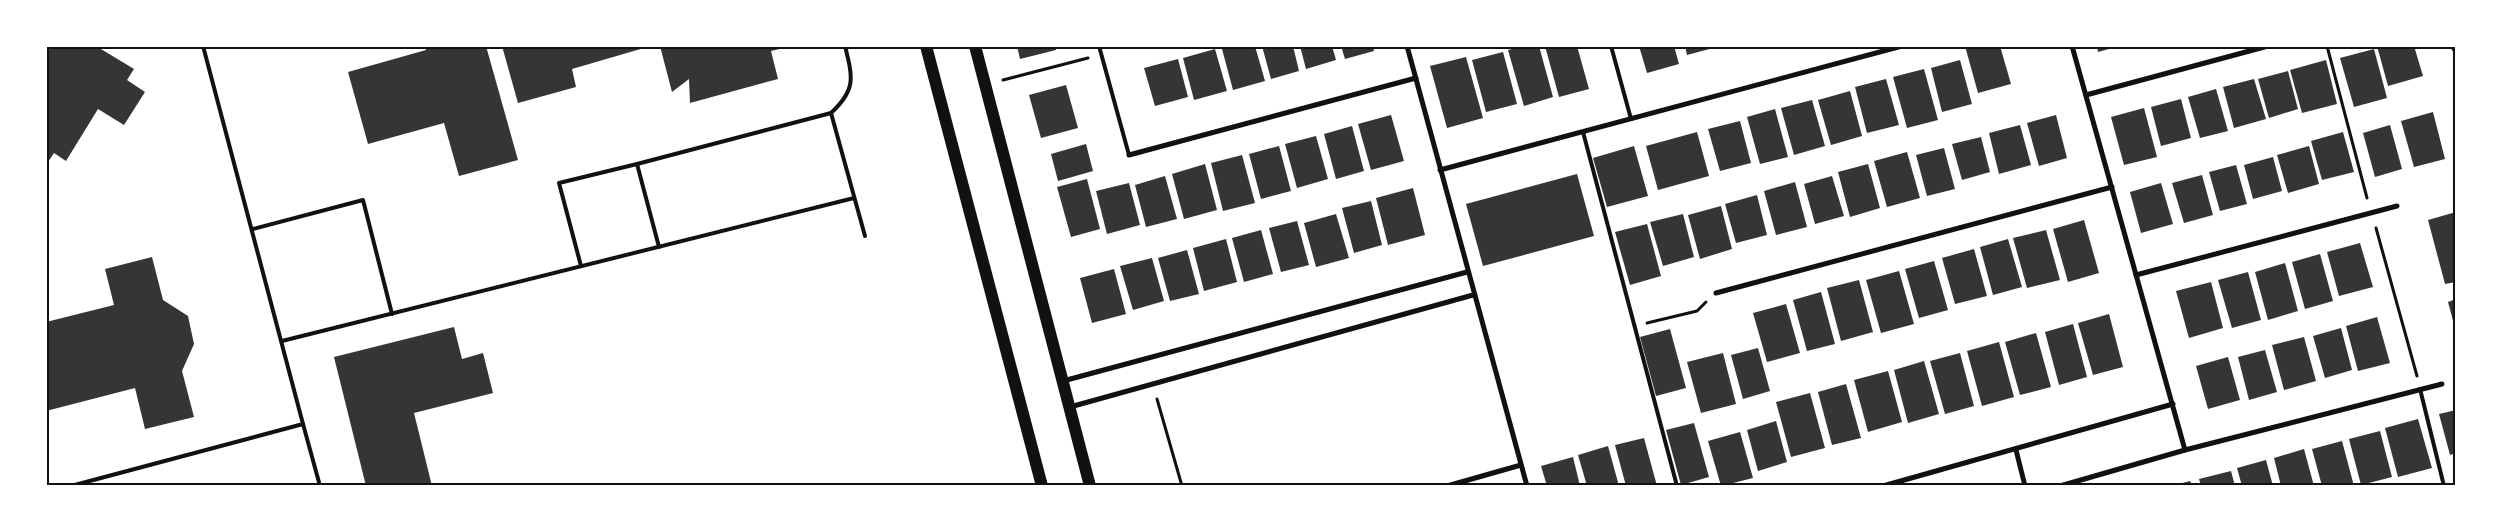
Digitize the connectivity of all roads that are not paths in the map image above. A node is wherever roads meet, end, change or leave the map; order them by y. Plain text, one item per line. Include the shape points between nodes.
1 (203, 46) edge
2 (845, 46) edge
3 (926, 46) edge
4 (975, 46) edge
5 (1099, 46) edge
6 (1407, 46) edge
7 (1611, 46) edge
8 (1902, 46) edge
9 (2072, 46) edge
10 (2268, 46) edge
11 (1416, 78) junction
12 (2086, 94) junction
13 (831, 113) junction
14 (1630, 119) junction
15 (1583, 132) junction
16 (1129, 154) joint
17 (637, 164) junction
18 (1440, 170) junction
19 (2112, 187) junction
20 (854, 198) junction
21 (2397, 206) dead end
22 (252, 229) junction
23 (865, 236) dead end
24 (659, 247) junction
25 (581, 266) junction
26 (1467, 272) junction
27 (2136, 275) junction
28 (1716, 293) road end
29 (1474, 295) junction
30 (392, 314) junction
31 (282, 341) junction
32 (1062, 381) junction
33 (2442, 384) dead end
34 (2420, 389) junction
35 (2173, 404) junction
36 (1070, 407) junction
37 (303, 424) junction
38 (2016, 450) junction
39 (2185, 450) junction
40 (1521, 465) junction
41 (71, 486) edge
42 (320, 486) edge
43 (1042, 486) edge
44 (1090, 486) edge
45 (1447, 486) edge
46 (1527, 486) edge
47 (1677, 486) edge
48 (1883, 486) edge
49 (2025, 486) edge
50 (2060, 486) edge
51 (2444, 486) edge

1 - 22 lane
2 - 13 lane via 852,73 850,87 844,100
3 - 43 main road
4 - 32 main road
5 - 16 lane
6 - 11 street
7 - 14 lane
8 - 14 street
9 - 12 street
10 - 12 street
11 - 16 street
11 - 18 street
12 - 19 street
13 - 17 lane
13 - 20 lane
14 - 15 street
15 - 18 street
15 - 47 lane
17 - 24 lane
17 - 25 lane via 559,182
18 - 26 street
19 - 27 street
19 - 28 street
20 - 23 lane
20 - 24 lane
21 - 27 street
22 - 30 lane via 363,200
22 - 31 lane
24 - 25 lane
25 - 30 lane
26 - 29 street
26 - 32 street
27 - 35 street
29 - 36 street
29 - 40 street
30 - 31 lane
31 - 37 lane
32 - 36 main road
33 - 34 street
34 - 39 street
34 - 51 lane
35 - 38 street
35 - 39 street
36 - 44 main road
37 - 41 lane
37 - 42 lane
38 - 48 street
38 - 49 street
39 - 50 street
40 - 45 street
40 - 46 street

